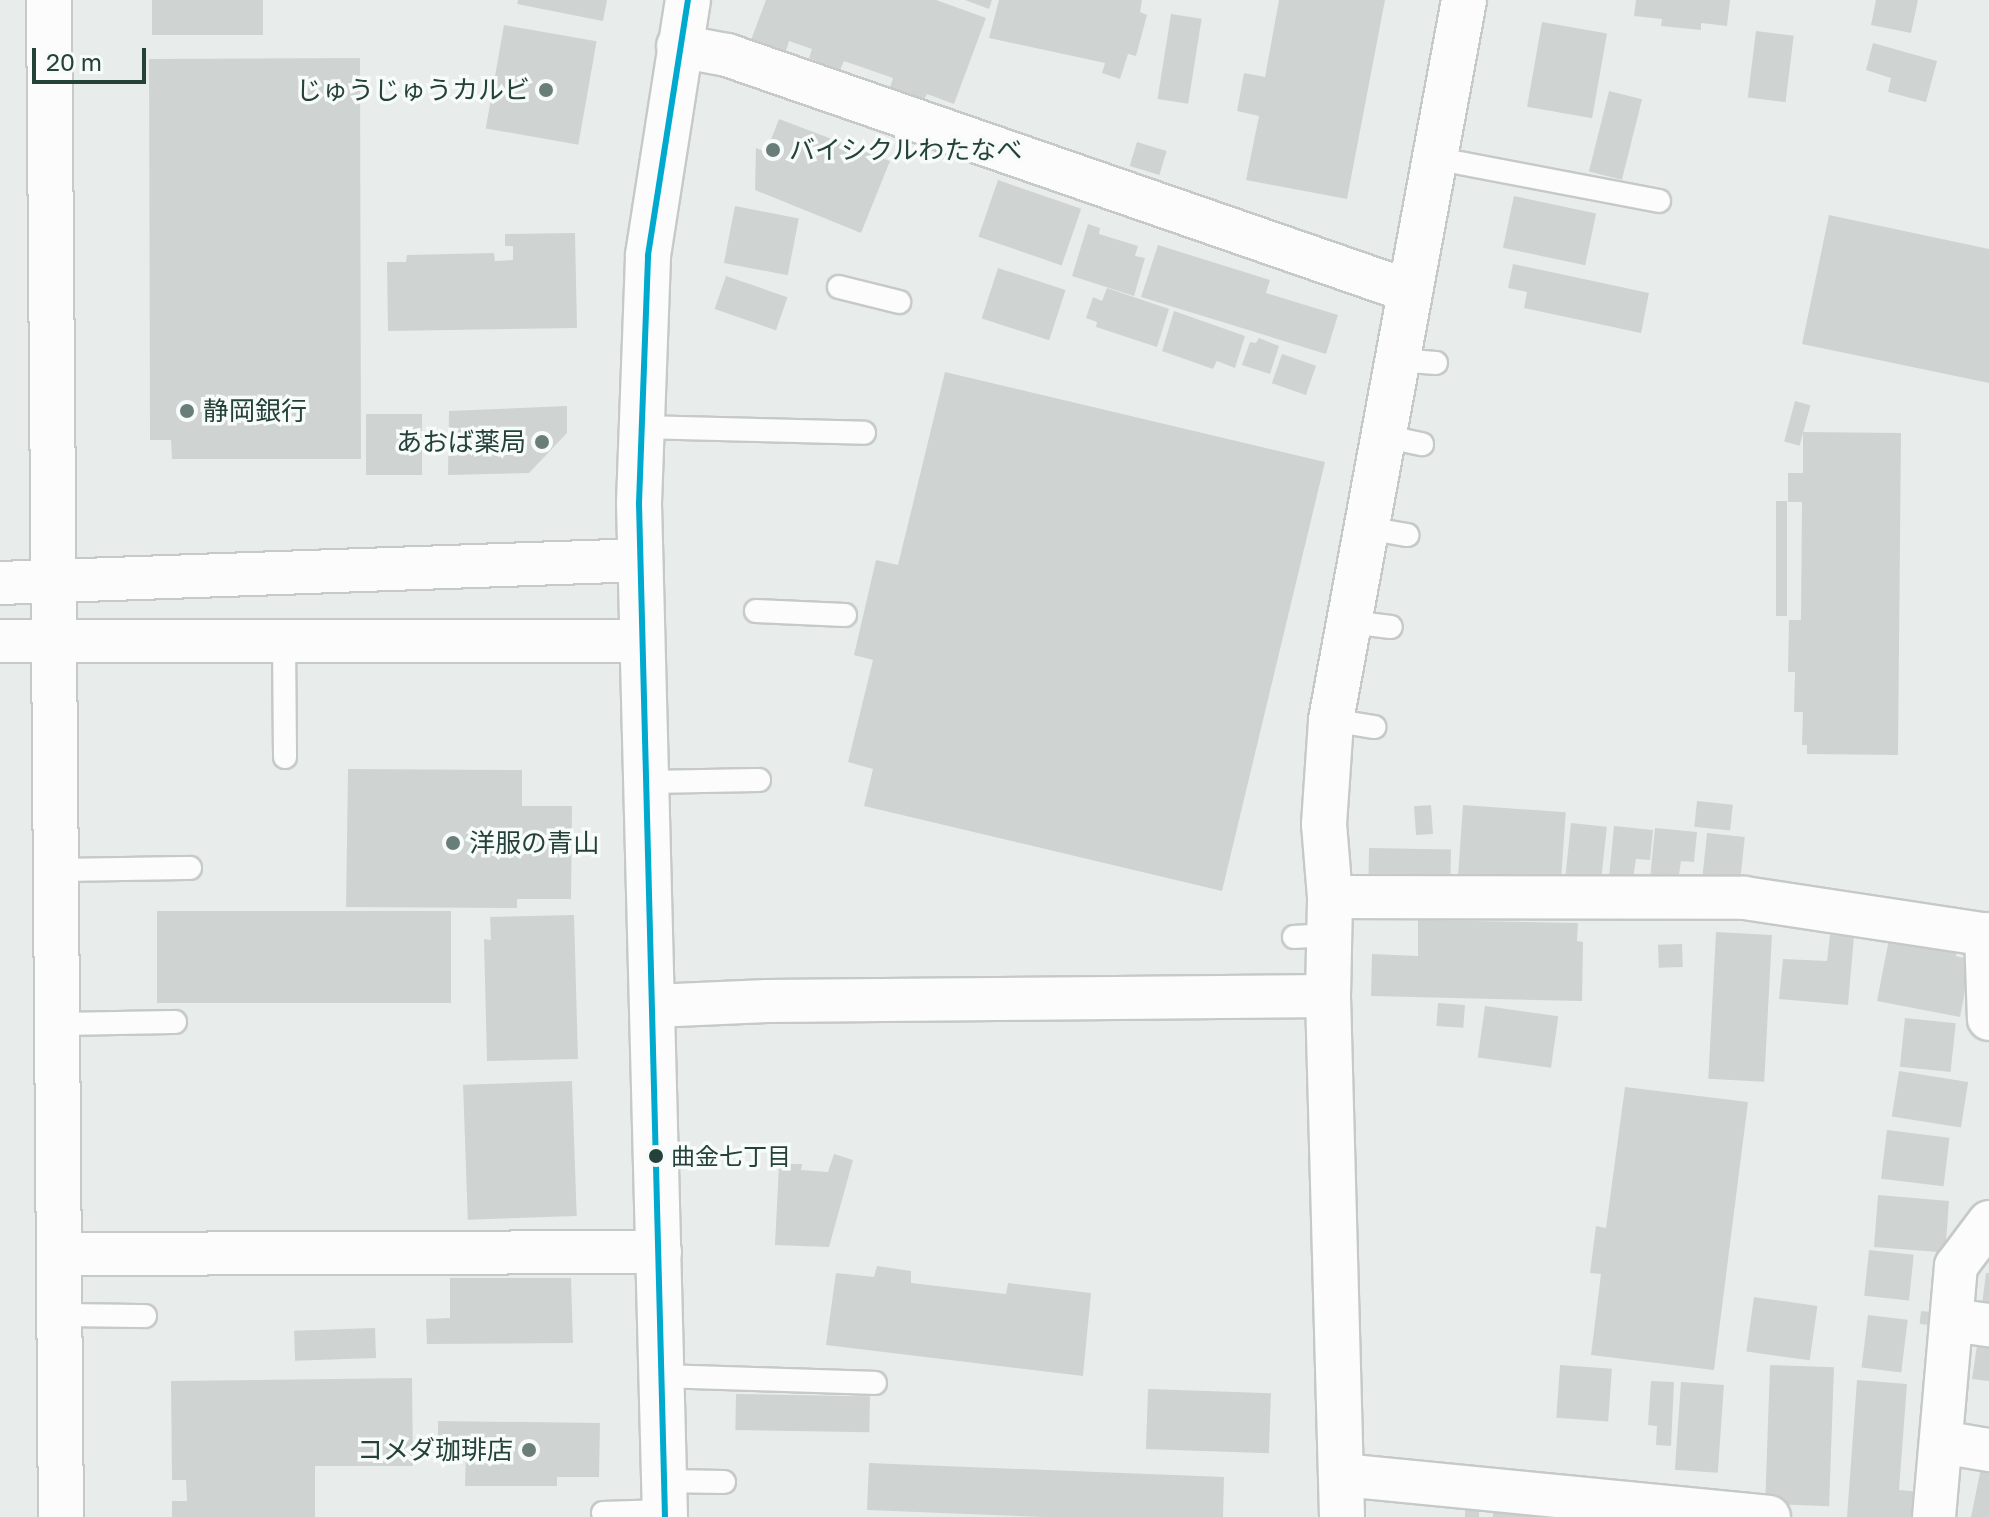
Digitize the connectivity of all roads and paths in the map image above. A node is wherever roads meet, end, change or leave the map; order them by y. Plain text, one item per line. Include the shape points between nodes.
1 (49, 0) edge
2 (688, 0) edge
3 (1464, 0) edge
4 (678, 46) junction
5 (1434, 158) junction
6 (1659, 201) dead end
7 (839, 287) dead end
8 (1409, 291) junction
9 (899, 302) dead end
10 (642, 427) junction
11 (864, 433) dead end
12 (641, 560) junction
13 (0, 583) edge
14 (53, 583) junction
15 (756, 611) dead end
16 (845, 615) dead end
17 (54, 640) junction
18 (0, 641) edge
19 (284, 641) junction
20 (643, 641) junction
21 (1331, 720) junction
22 (1374, 727) dead end
23 (285, 757) dead end
24 (759, 780) dead end
25 (647, 782) junction
26 (190, 868) dead end
27 (56, 870) junction
28 (1318, 923) junction
29 (1988, 934) edge
30 (1328, 996) junction
31 (653, 1006) junction
32 (1989, 1019) edge
33 (175, 1022) dead end
34 (58, 1024) junction
35 (1989, 1222) edge
36 (660, 1252) junction
37 (59, 1254) junction
38 (60, 1315) junction
39 (145, 1316) dead end
40 (1970, 1323) edge
41 (664, 1376) junction
42 (875, 1383) dead end
43 (1941, 1442) junction
44 (1989, 1450) edge
45 (724, 1482) dead end
46 (1342, 1496) edge
47 (664, 1503) edge
48 (603, 1513) dead end
49 (61, 1517) edge
50 (1769, 1517) edge
51 (1934, 1517) edge

1 - 14 street
2 - 4 street
3 - 5 street
4 - 8 street via 727,55
4 - 10 street via 648,255
5 - 6 lane
5 - 8 street
7 - 9 lane
8 - 21 street via 1416,362 1387,532 1370,624
10 - 11 lane
10 - 12 street
12 - 14 street
12 - 20 street
13 - 14 street
14 - 17 street
15 - 16 lane
17 - 18 street
17 - 19 street
17 - 27 street
19 - 20 street
19 - 23 lane
20 - 25 street
21 - 22 lane
21 - 28 street
24 - 25 lane
25 - 31 street
26 - 27 lane
27 - 34 street
28 - 29 street via 1628,910 1744,898
28 - 30 street
29 - 32 street
30 - 31 street
30 - 46 street via 1344,1104 1351,1383
31 - 36 street
33 - 34 lane
34 - 37 street
35 - 40 street via 1956,1266
36 - 37 street
36 - 41 street
37 - 38 street
38 - 39 lane
38 - 49 street
40 - 43 street
41 - 42 lane
41 - 47 street
43 - 44 street
43 - 51 street
45 - 47 lane
46 - 50 street
47 - 48 lane

